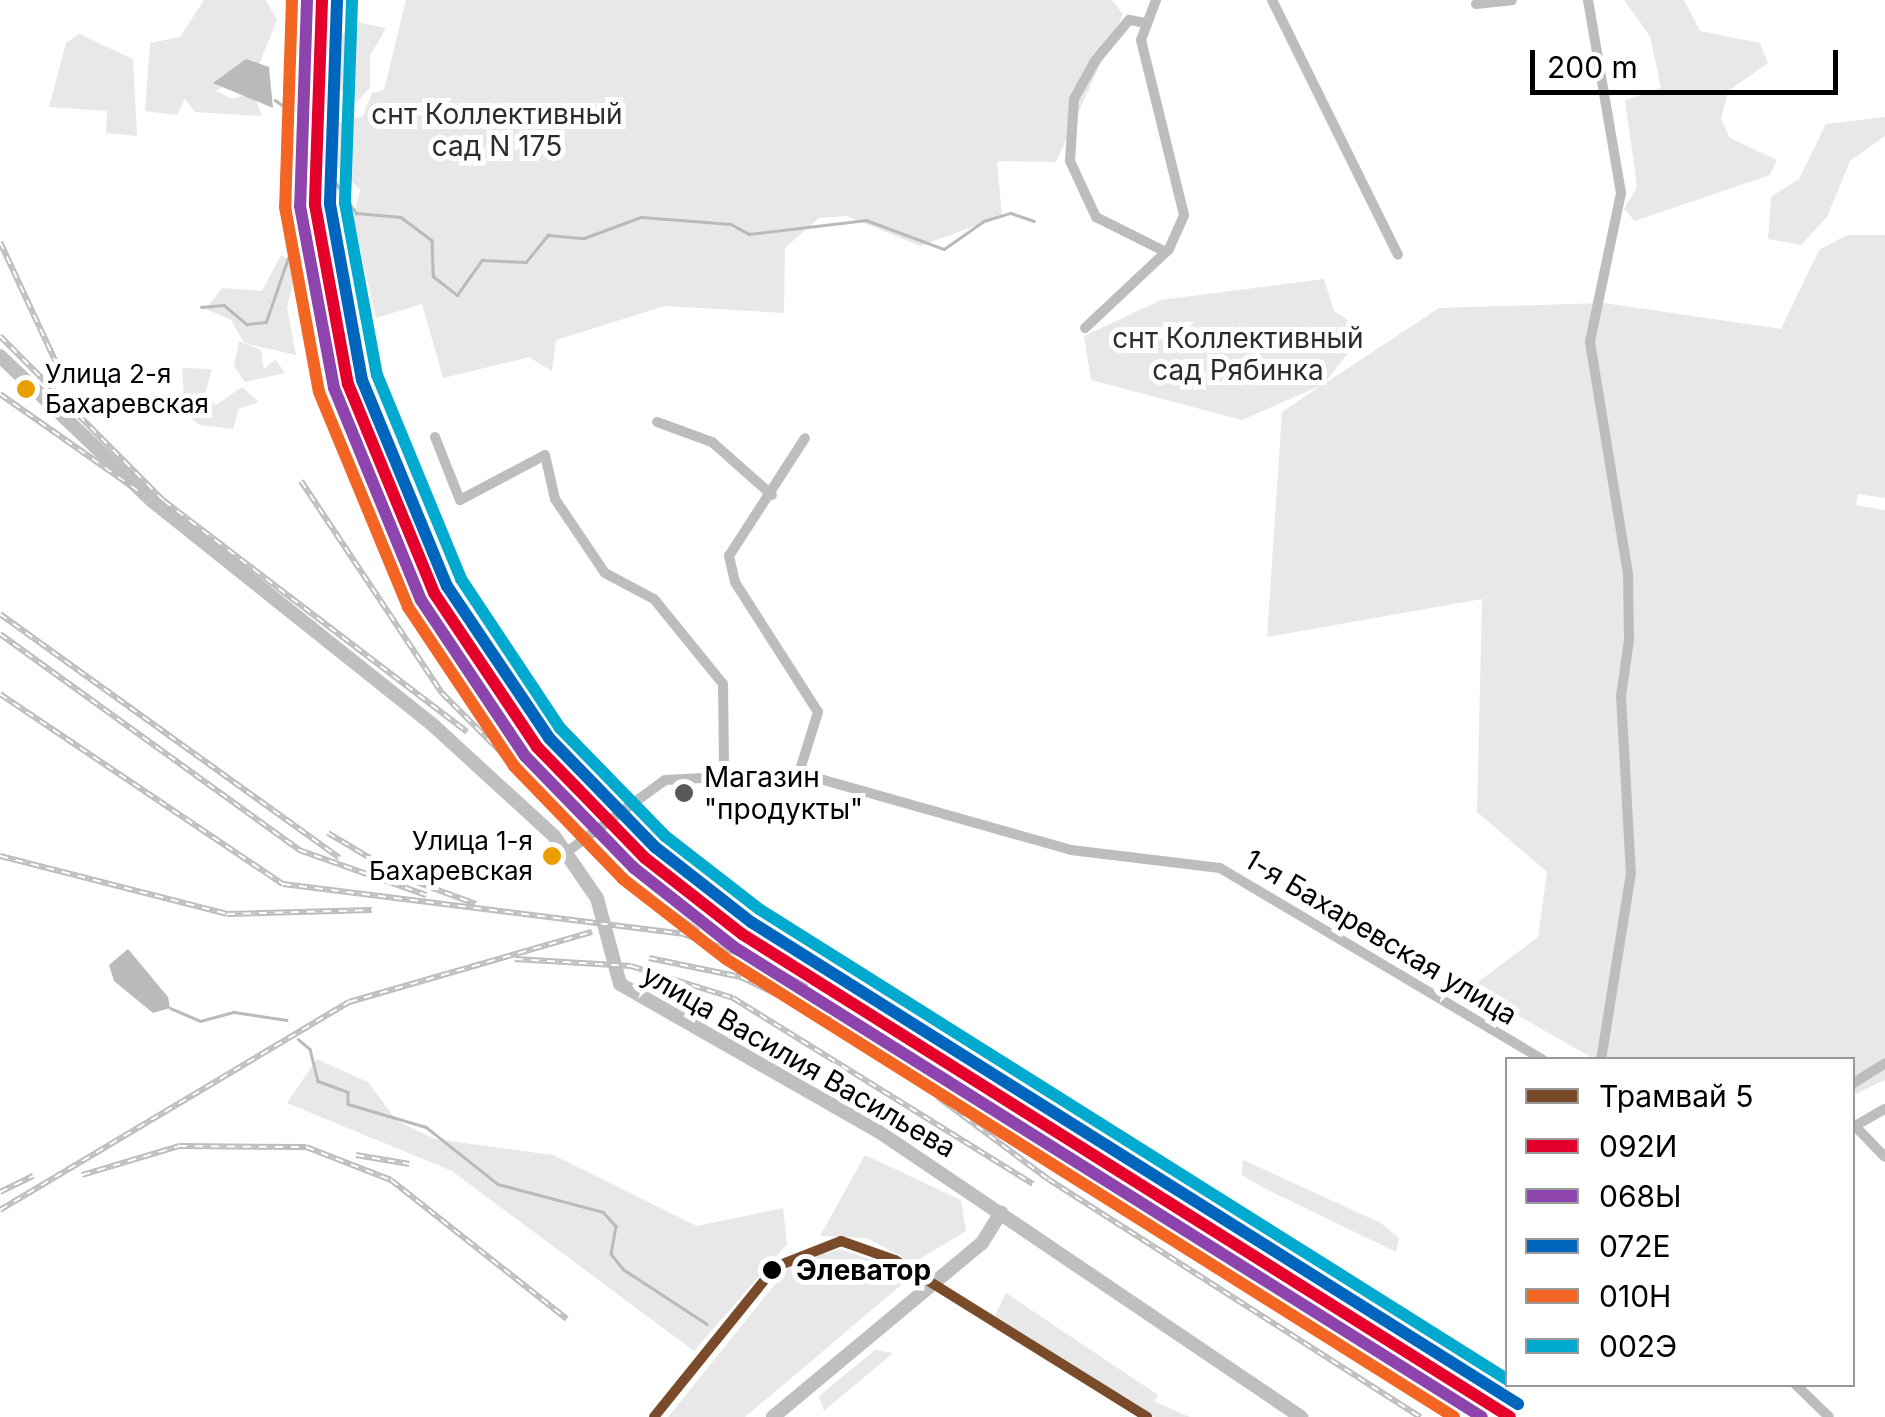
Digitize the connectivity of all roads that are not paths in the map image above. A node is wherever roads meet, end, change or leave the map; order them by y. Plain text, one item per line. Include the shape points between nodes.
1 (1156, 0) edge
2 (1272, 0) edge
3 (1512, 0) edge
4 (1588, 0) edge
5 (1476, 4) dead end
6 (1145, 23) junction
7 (1166, 252) junction
8 (1398, 254) dead end
9 (1085, 328) dead end
10 (0, 356) edge
11 (657, 422) dead end
12 (434, 437) dead end
13 (805, 438) dead end
14 (772, 495) junction
15 (724, 770) junction
16 (800, 773) junction
17 (568, 851) junction
18 (1538, 1057) edge
19 (1603, 1057) edge
20 (1885, 1063) edge
21 (1855, 1082) edge
22 (1885, 1110) edge
23 (1855, 1125) edge
24 (1855, 1126) edge
25 (1885, 1157) edge
26 (1000, 1213) junction
27 (1798, 1387) edge
28 (773, 1417) edge
29 (1301, 1417) edge
30 (1829, 1417) edge

1 - 6 street
2 - 8 street
3 - 5 street
4 - 19 street via 1622,193 1590,342 1628,575 1621,696 1631,873
6 - 7 street via 1141,40 1184,214
6 - 7 street via 1129,20 1094,61 1074,99 1070,161 1096,217
7 - 9 street
10 - 17 main road, улица Василия Васильева via 151,500 471,758
11 - 14 street via 712,442
12 - 15 street via 460,500 545,455 555,499 605,573 654,599 722,684
13 - 14 street
14 - 16 street via 729,556 730,569 818,712
15 - 16 street, 1-я Бахаревская улица
15 - 17 street, 1-я Бахаревская улица via 646,788
16 - 18 street, 1-я Бахаревская улица via 1071,850 1220,868
17 - 26 main road, улица Василия Васильева via 597,898 620,984 878,1131
20 - 21 street
22 - 23 street
24 - 25 street
26 - 28 main road via 982,1242
26 - 29 main road, улица Василия Васильева
27 - 30 street

